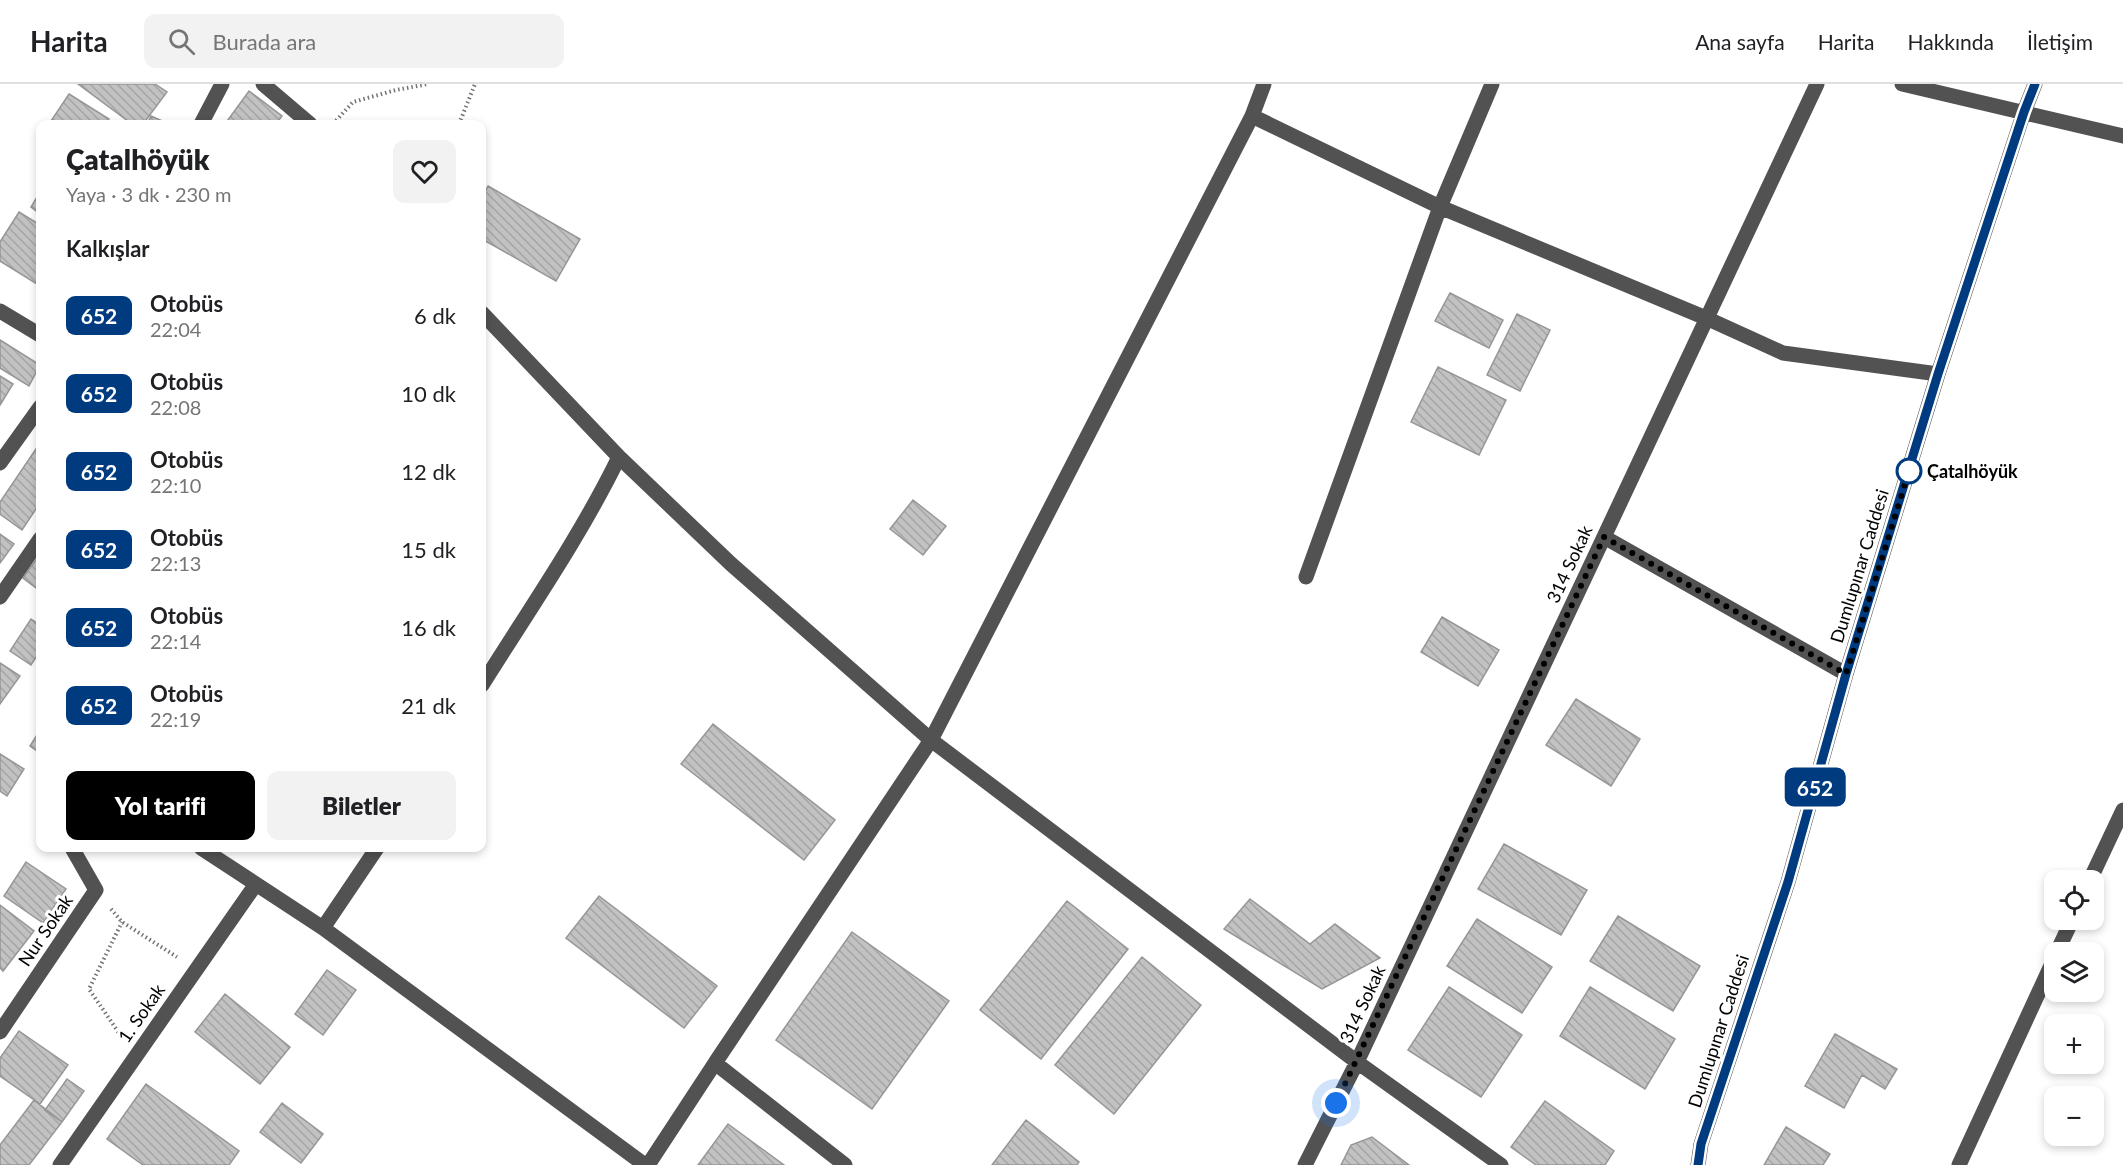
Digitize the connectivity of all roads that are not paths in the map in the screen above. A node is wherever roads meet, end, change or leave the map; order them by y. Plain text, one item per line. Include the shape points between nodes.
1 (222, 84) edge
2 (263, 84) edge
3 (1264, 84) edge
4 (1492, 84) edge
5 (1817, 84) edge
6 (1902, 84) edge
7 (2035, 84) edge
8 (2024, 112) junction
9 (1252, 116) junction
10 (203, 120) edge
11 (305, 120) edge
12 (2123, 136) edge
13 (1440, 207) junction
14 (0, 311) edge
15 (486, 317) edge
16 (1706, 318) junction
17 (36, 333) edge
18 (1938, 374) junction
19 (36, 413) edge
20 (619, 457) junction
21 (0, 463) edge
22 (1604, 537) junction
23 (36, 545) edge
24 (1306, 577) dead end
25 (0, 597) edge
26 (1846, 674) junction
27 (486, 679) edge
28 (931, 740) junction
29 (2123, 810) edge
30 (74, 852) edge
31 (207, 852) edge
32 (375, 852) edge
33 (2095, 870) edge
34 (256, 884) junction
35 (323, 928) junction
36 (2044, 981) edge
37 (0, 1032) edge
38 (1357, 1062) junction
39 (715, 1063) junction
40 (68, 1162) edge
41 (646, 1165) edge
42 (845, 1165) edge
43 (1305, 1165) edge
44 (1501, 1165) edge
45 (1698, 1165) edge
46 (1959, 1165) edge

1 - 10 street
2 - 11 street
3 - 9 street
4 - 13 street
5 - 16 street, 314 Sokak
6 - 8 street
7 - 8 street, Dumlupınar Caddesi
8 - 12 street
8 - 18 street, Dumlupınar Caddesi
9 - 13 street
9 - 28 street
13 - 16 street
13 - 24 street
14 - 17 street
15 - 20 street
16 - 18 street via 1783,353
16 - 22 street, 314 Sokak
18 - 26 street, Dumlupınar Caddesi
19 - 21 street
20 - 27 street via 552,577
20 - 28 street via 731,564
22 - 26 street
22 - 38 street, 314 Sokak
23 - 25 street
26 - 45 street, Dumlupınar Caddesi via 1788,882 1701,1144
28 - 38 street
28 - 39 street
29 - 33 street
30 - 37 street, Nur Sokak via 96,890
31 - 34 street
32 - 35 street
34 - 35 street
34 - 40 street, 1. Sokak via 135,1056
35 - 41 street
36 - 46 street
38 - 43 street, 314 Sokak
38 - 44 street
39 - 41 street
39 - 42 street

